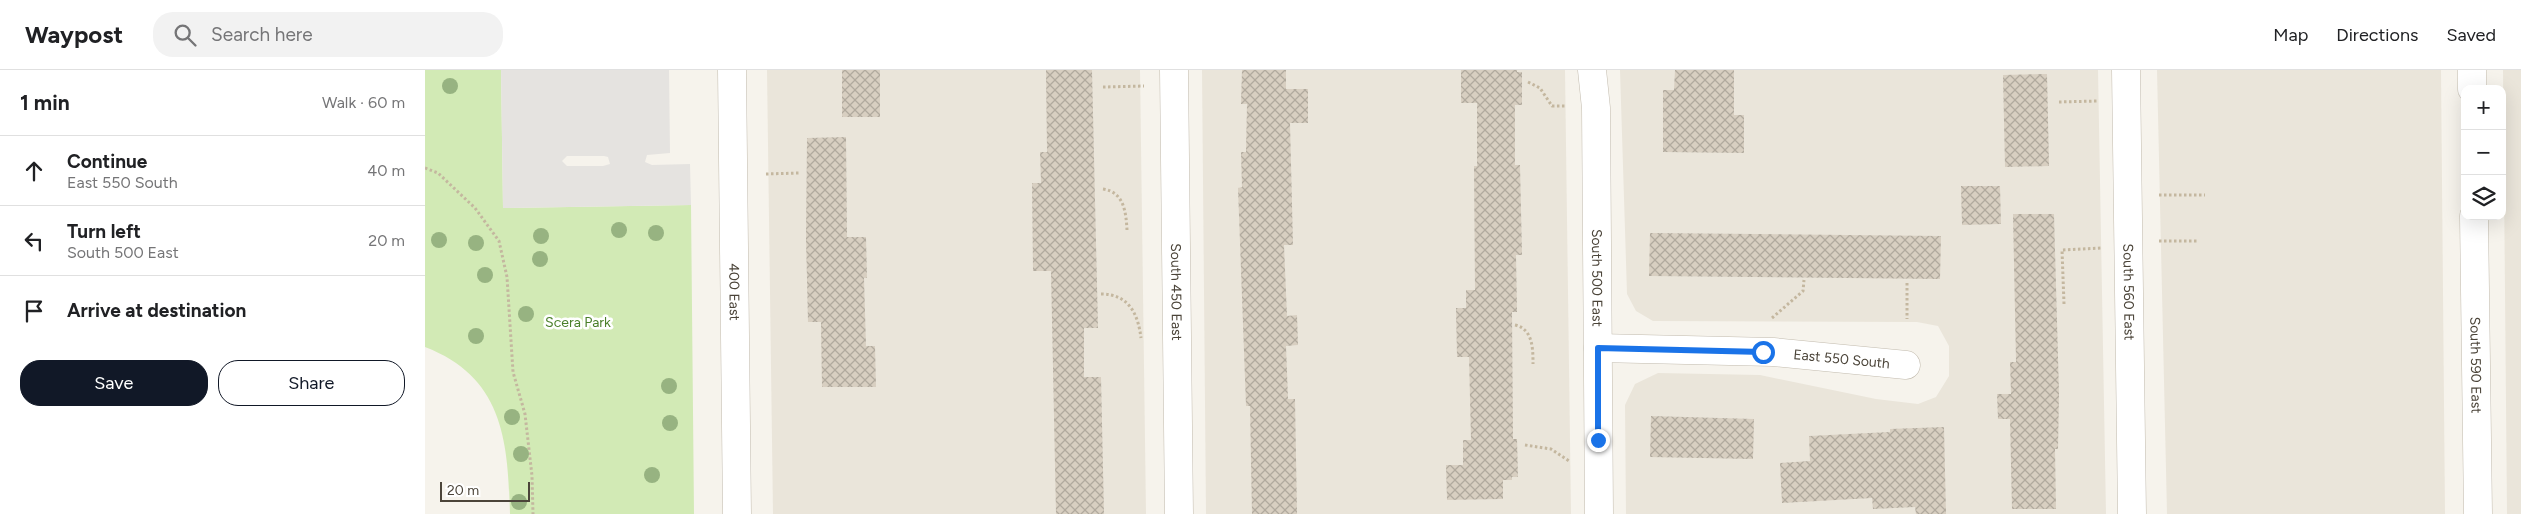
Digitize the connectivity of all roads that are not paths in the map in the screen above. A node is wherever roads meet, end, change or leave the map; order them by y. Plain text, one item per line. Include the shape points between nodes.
1 (732, 70) edge
2 (1173, 70) edge
3 (1592, 70) edge
4 (2126, 70) edge
5 (2472, 70) edge
6 (2472, 85) edge
7 (2474, 220) edge
8 (1598, 348) junction
9 (1906, 365) dead end
10 (737, 514) edge
11 (1179, 514) edge
12 (1599, 514) edge
13 (2133, 514) edge
14 (2478, 514) edge

1 - 10 street, 400 East
2 - 11 street, South 450 East
3 - 8 street, South 500 East via 1596,108
4 - 13 street, South 560 East
5 - 6 street
7 - 14 street, South 590 East
8 - 9 street, East 550 South via 1773,352
8 - 12 street, South 500 East

